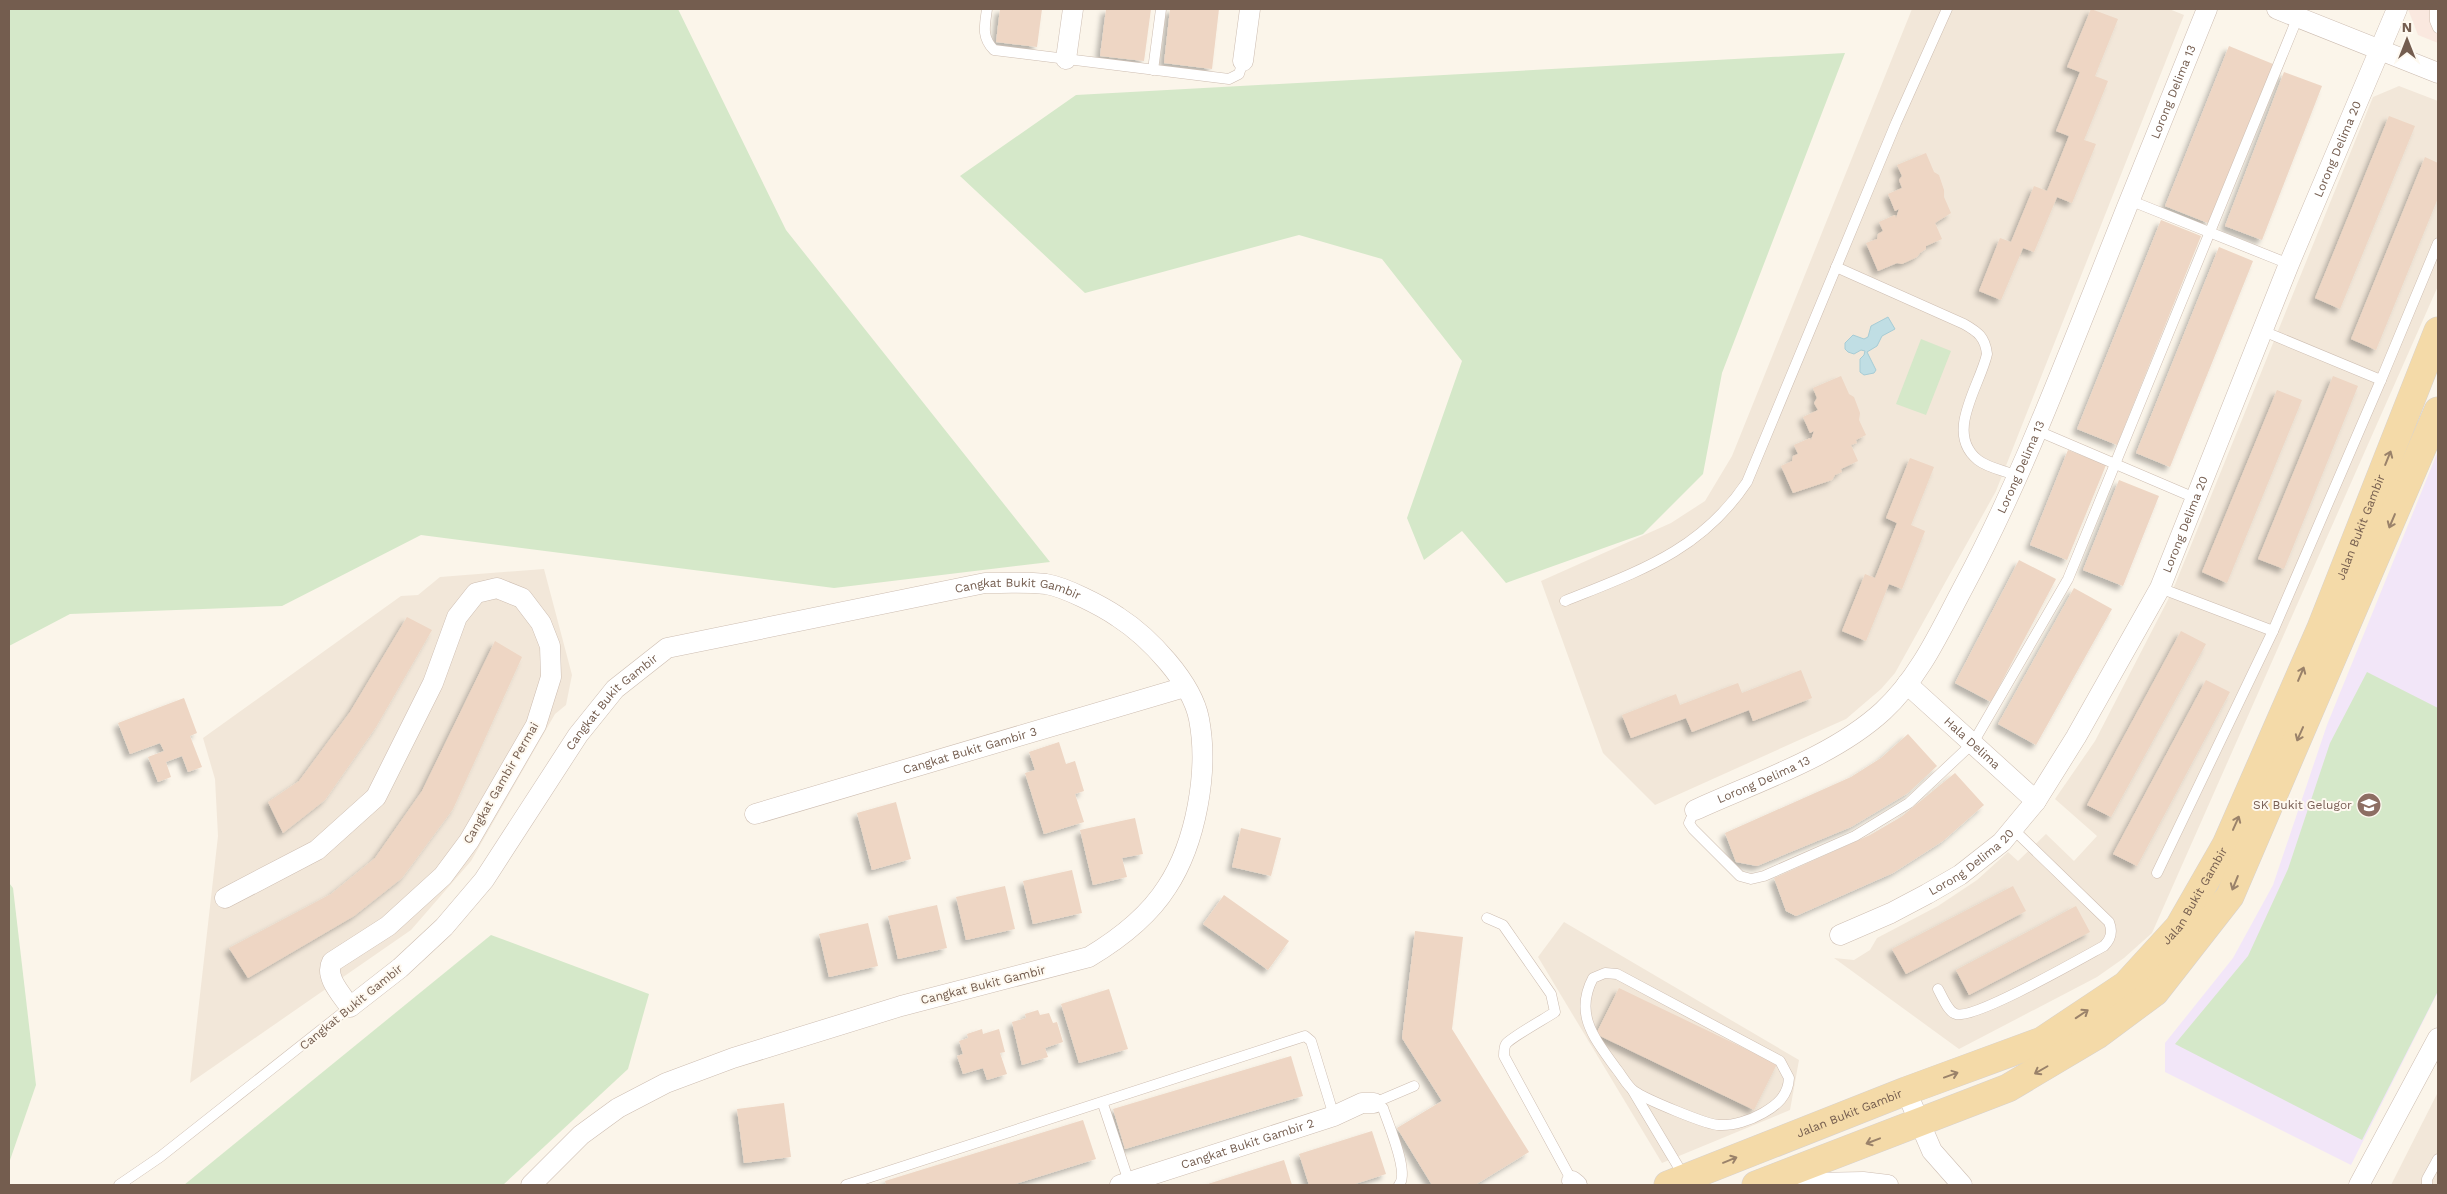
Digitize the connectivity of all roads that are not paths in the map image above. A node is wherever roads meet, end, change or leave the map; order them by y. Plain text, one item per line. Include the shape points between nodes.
1 (987, 9) edge
2 (1072, 9) edge
3 (1161, 9) edge
4 (1250, 9) edge
5 (1947, 9) edge
6 (2207, 9) edge
7 (2277, 9) edge
8 (2397, 9) edge
9 (2435, 9) edge
10 (2300, 13) edge
11 (2438, 28) edge
12 (2380, 50) junction
13 (1066, 59) junction
14 (1243, 62) joint
15 (1153, 70) junction
16 (2438, 73) edge
17 (2129, 200) junction
18 (2211, 233) junction
19 (2438, 243) edge
20 (2289, 264) junction
21 (1836, 267) junction
22 (2263, 331) junction
23 (2438, 331) edge
24 (2381, 380) junction
25 (2438, 411) edge
26 (2038, 431) junction
27 (2116, 463) junction
28 (2017, 476) junction
29 (2195, 498) junction
30 (2160, 588) junction
31 (1566, 601) dead end
32 (2273, 631) junction
33 (1907, 684) junction
34 (1185, 687) junction
35 (1973, 744) junction
36 (2036, 801) junction
37 (1694, 810) joint
38 (755, 814) dead end
39 (2014, 830) junction
40 (2157, 873) dead end
41 (225, 898) dead end
42 (1487, 918) dead end
43 (1840, 935) dead end
44 (1938, 989) dead end
45 (350, 1007) junction
46 (2438, 1038) edge
47 (1414, 1086) dead end
48 (1633, 1090) junction
49 (1906, 1092) junction
50 (1374, 1103) junction
51 (1103, 1104) junction
52 (1334, 1116) junction
53 (1919, 1124) junction
54 (2438, 1158) edge
55 (875, 1181) edge
56 (1676, 1182) edge
57 (1126, 1184) edge
58 (1574, 1184) edge
59 (119, 1185) edge
60 (531, 1185) edge
61 (846, 1185) edge
62 (1399, 1185) edge
63 (1757, 1185) edge
64 (1888, 1185) edge
65 (1962, 1185) edge
66 (2359, 1185) edge
67 (2427, 1185) edge

1 - 13 lane via 984,32 994,50
2 - 13 street
3 - 15 lane
4 - 14 street
5 - 21 lane
6 - 17 street, Lorong Delima 13
7 - 10 street
8 - 12 street, Lorong Delima 20
9 - 11 lane
10 - 12 street
10 - 18 lane
12 - 16 street
12 - 20 street, Lorong Delima 20
13 - 15 lane
14 - 15 lane via 1240,74 1230,79
17 - 18 lane
17 - 26 street, Lorong Delima 13
18 - 20 lane
18 - 27 lane
19 - 24 lane
20 - 22 street, Lorong Delima 20
21 - 28 lane via 1980,334 1986,342 1987,354 1963,424 1963,438 1967,449 1979,462
21 - 31 lane via 1747,482 1731,506 1681,549 1637,572
22 - 24 lane
22 - 29 street, Lorong Delima 20
49 -> 23 main road, Jalan Bukit Gambir via 2042,1041 2126,984 2179,927 2226,845 2321,628
24 - 32 lane
25 -> 53 main road, Jalan Bukit Gambir via 2230,896 2155,992 2097,1035 2008,1088
26 - 27 lane
26 - 28 street, Lorong Delima 13
27 - 29 lane
27 - 35 lane via 2068,579
28 - 33 street, Lorong Delima 13 via 1985,547 1926,656
29 - 30 street, Lorong Delima 20
30 - 32 lane
30 - 36 street, Lorong Delima 20
32 - 40 lane
33 - 35 street, Hala Delima
33 - 37 street, Lorong Delima 13 via 1885,709 1839,742
34 - 38 street, Cangkat Bukit Gambir 3
34 - 45 street, Cangkat Bukit Gambir via 1160,652 1135,628 1105,609 1048,584 985,584 667,648 615,689 578,735 484,880 444,927 400,968
34 - 60 street, Cangkat Bukit Gambir via 1199,718 1201,748 1202,781 1190,838 1168,887 1135,924 1112,943 1088,957 901,1006 733,1058 666,1083 618,1108 581,1135
35 - 36 street, Hala Delima
35 - 37 lane via 1909,803 1855,836 1764,876 1751,879 1740,876 1693,829 1689,823
36 - 39 street, Lorong Delima 20
39 - 43 street, Lorong Delima 20 via 1960,875 1891,913
39 - 44 lane via 2109,922 2112,928 2109,941 2014,994 1966,1014 1951,1011
41 - 45 street, Cangkat Gambir Permai via 317,850 376,797 433,683 457,618 476,594 496,588 522,598 541,623 550,646 551,677 536,725 469,841 443,876 388,926 332,962 329,967 331,977
42 - 58 lane via 1503,925 1512,936 1555,1004 1555,1012 1510,1039 1505,1045 1504,1056
45 - 59 lane, Cangkat Bukit Gambir via 160,1157
46 - 66 street
47 - 50 lane
48 - 48 lane via 1598,1044 1584,1008 1585,993 1593,978 1606,973 1617,974 1780,1061 1789,1078 1784,1096 1774,1107 1752,1119 1721,1126 1702,1121
48 - 56 lane
49 - 53 street
56 -> 49 main road, Jalan Bukit Gambir
50 - 52 street, Cangkat Bukit Gambir 2 via 1362,1103
50 - 62 lane via 1383,1108 1401,1162 1403,1175
51 - 52 lane via 1305,1036 1311,1041
51 - 55 lane
51 - 57 lane
52 - 57 street, Cangkat Bukit Gambir 2
53 -> 63 main road, Jalan Bukit Gambir
53 - 65 street via 1932,1151
54 - 67 lane
55 - 61 lane
63 - 64 street via 1863,1182

